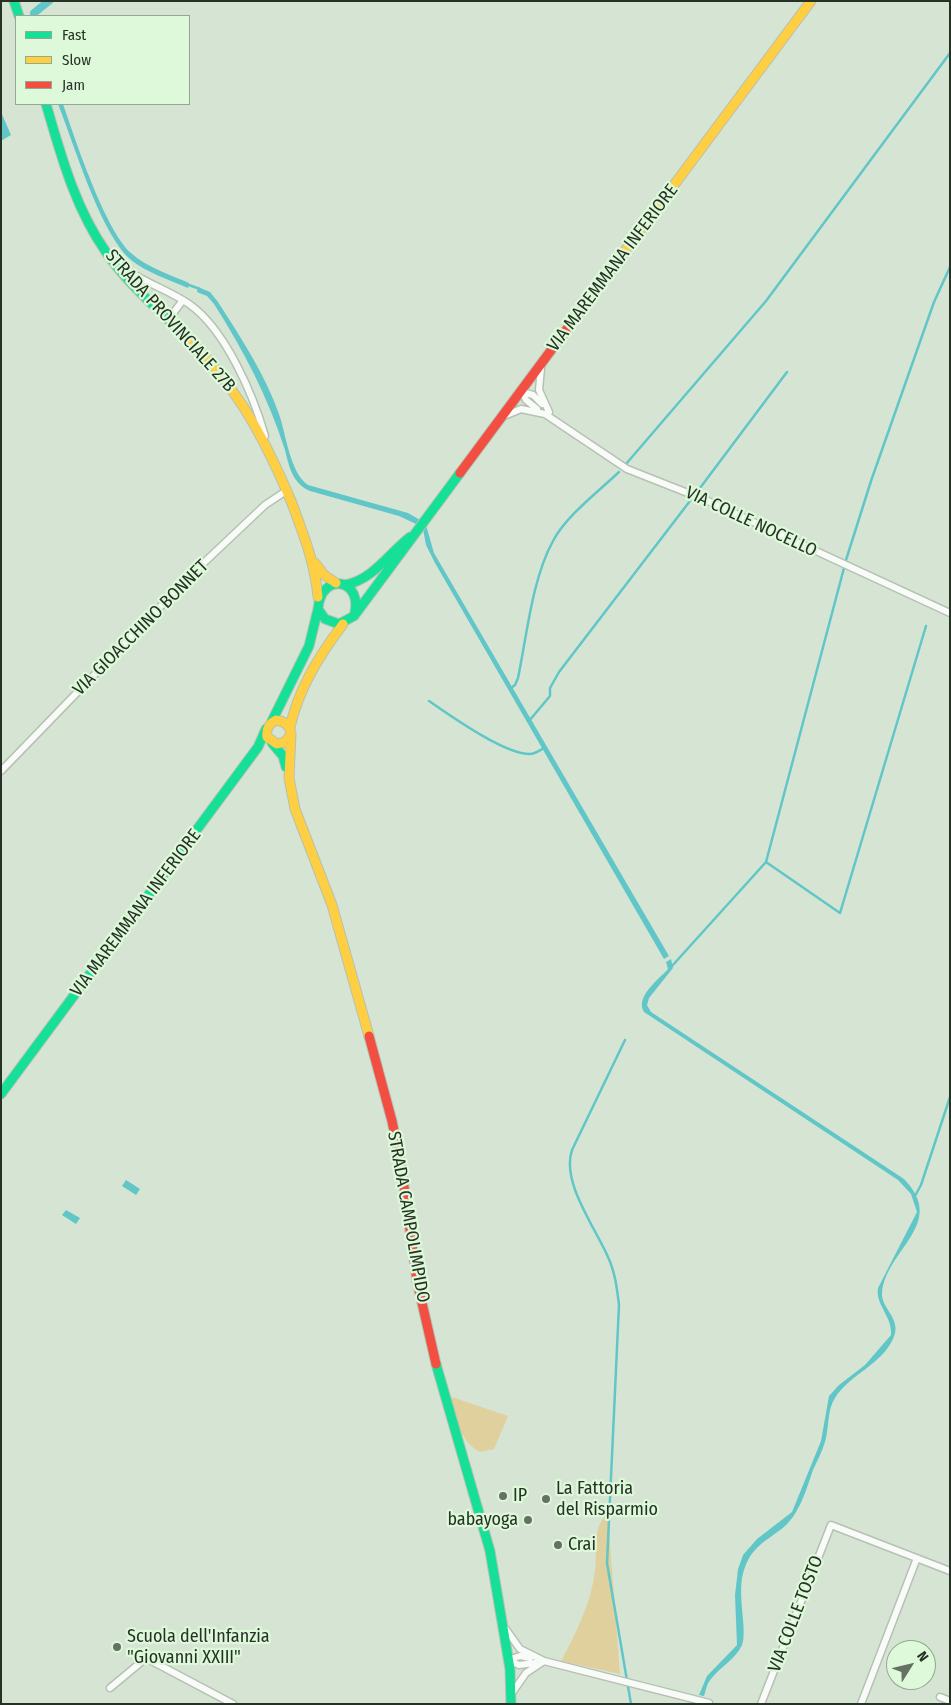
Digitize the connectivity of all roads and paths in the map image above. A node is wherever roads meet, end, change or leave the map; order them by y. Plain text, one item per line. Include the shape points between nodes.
1 (14, 1) edge
2 (811, 1) edge
3 (19, 15) edge
4 (46, 105) edge
5 (108, 255) junction
6 (183, 300) junction
7 (168, 320) junction
8 (542, 364) junction
9 (522, 392) junction
10 (547, 413) junction
11 (503, 417) junction
12 (267, 444) junction
13 (286, 491) junction
14 (414, 534) junction
15 (314, 562) junction
16 (341, 584) junction
17 (318, 598) junction
18 (318, 609) junction
19 (950, 613) edge
20 (354, 616) junction
21 (343, 624) junction
22 (272, 721) junction
23 (266, 729) junction
24 (290, 731) junction
25 (273, 743) junction
26 (258, 747) junction
27 (1, 771) edge
28 (289, 778) junction
29 (1, 1094) edge
30 (917, 1558) junction
31 (950, 1571) edge
32 (502, 1622) junction
33 (508, 1660) junction
34 (544, 1661) junction
35 (110, 1688) dead end
36 (512, 1693) junction
37 (940, 1697) dead end
38 (950, 1701) edge
39 (709, 1702) dead end
40 (233, 1704) edge
41 (511, 1704) edge
42 (761, 1704) edge
43 (861, 1704) edge

1 - 3 main road
2 - 8 main road, VIA MAREMMANA INFERIORE
4 - 5 main road, STRADA PROVINCIALE 27B via 74,192
5 - 6 street via 130,273
5 - 7 main road, STRADA PROVINCIALE 27B via 133,286
6 - 7 street
6 - 12 street via 203,317 227,351 251,396
7 - 12 main road, STRADA PROVINCIALE 27B via 220,371 254,419
8 - 9 main road, VIA MAREMMANA INFERIORE
8 - 10 street via 538,387
9 - 10 street via 529,403
9 - 11 main road, VIA MAREMMANA INFERIORE
10 - 11 street via 521,409
10 - 19 street, VIA COLLE NOCELLO via 627,469 708,501
11 - 14 main road, VIA MAREMMANA INFERIORE
12 - 13 main road, STRADA PROVINCIALE 27B
13 - 15 main road, STRADA PROVINCIALE 27B
13 - 27 street, VIA GIOACCHINO BONNET via 265,505 193,573
14 - 16 main road, VIA MAREMMANA INFERIORE via 398,545 368,577 352,584
14 - 20 main road, VIA MAREMMANA INFERIORE
15 - 16 main road via 324,575
15 - 17 main road
16 - 17 main road via 325,588
16 - 20 main road via 350,588 357,598
17 - 18 main road
18 - 21 main road via 330,623
18 - 22 main road via 307,651
20 - 21 main road
21 - 24 main road, STRADA CAMPOLIMPIDO via 297,697
22 - 23 main road
22 - 24 main road via 280,719
23 - 25 main road via 267,737
23 - 26 main road, VIA MAREMMANA INFERIORE
24 - 25 main road via 281,744
24 - 28 main road, STRADA CAMPOLIMPIDO
25 - 26 main road
25 - 28 main road via 285,759
26 - 29 main road, VIA MAREMMANA INFERIORE
28 - 32 main road, STRADA CAMPOLIMPIDO via 296,809 336,916 392,1120 422,1305 446,1407 488,1544
30 - 31 street
30 - 42 street, VIA COLLE TOSTO via 831,1525
30 - 43 street
32 - 33 main road, STRADA CAMPOLIMPIDO
32 - 34 street via 520,1649
33 - 34 street via 523,1665
33 - 36 main road, STRADA CAMPOLIMPIDO
34 - 36 street via 526,1672
34 - 39 street
35 - 40 street via 146,1658
36 - 41 main road, STRADA CAMPOLIMPIDO
37 - 38 street

